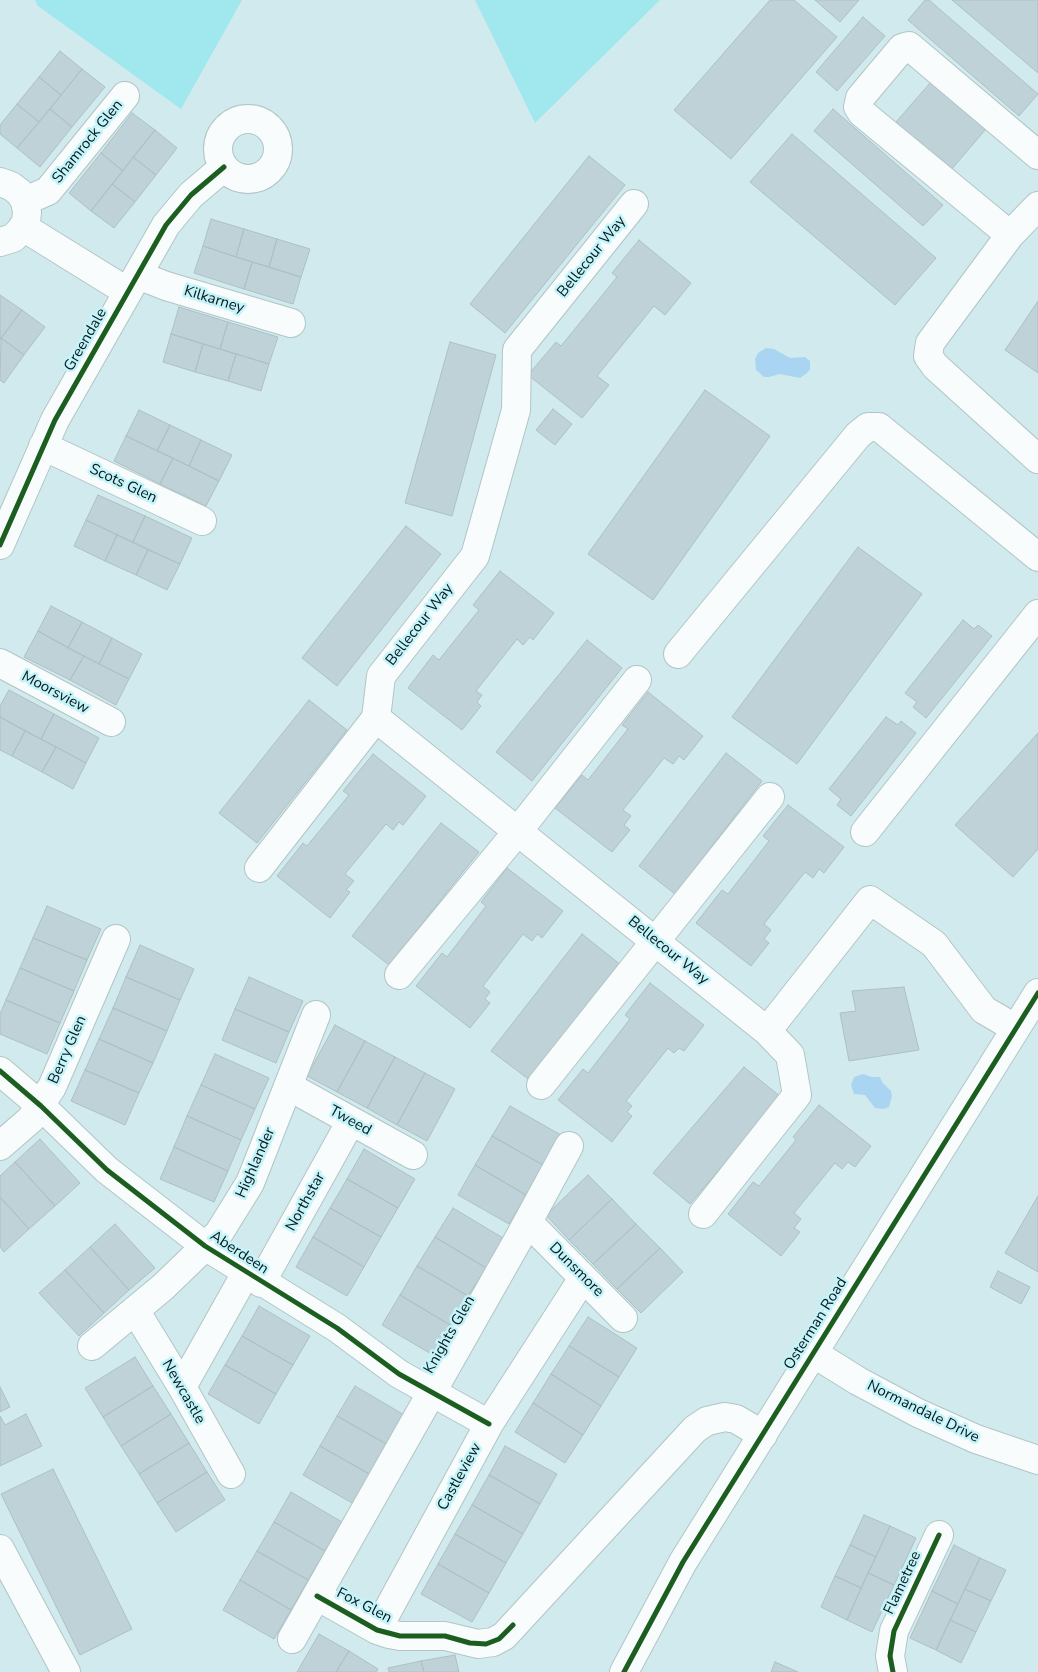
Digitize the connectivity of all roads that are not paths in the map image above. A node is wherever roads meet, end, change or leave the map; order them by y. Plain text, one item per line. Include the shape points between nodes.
1 (125, 96) dead end
2 (1038, 154) edge
3 (224, 166) dead end
4 (0, 182) edge
5 (634, 204) dead end
6 (1037, 210) edge
7 (24, 214) junction
8 (1010, 235) junction
9 (0, 242) edge
10 (133, 283) junction
11 (291, 323) dead end
12 (43, 446) junction
13 (1038, 459) edge
14 (202, 521) dead end
15 (0, 545) edge
16 (1038, 558) edge
17 (1038, 614) edge
18 (678, 654) dead end
19 (0, 663) edge
20 (638, 680) dead end
21 (376, 718) junction
22 (111, 722) dead end
23 (770, 798) dead end
24 (518, 832) junction
25 (865, 832) dead end
26 (259, 868) dead end
27 (116, 939) dead end
28 (656, 942) junction
29 (400, 976) dead end
30 (1038, 993) edge
31 (316, 1015) dead end
32 (1015, 1028) junction
33 (767, 1031) junction
34 (0, 1071) edge
35 (541, 1085) dead end
36 (288, 1086) junction
37 (41, 1106) junction
38 (351, 1121) junction
39 (0, 1146) edge
40 (569, 1146) dead end
41 (413, 1155) dead end
42 (703, 1214) dead end
43 (528, 1222) junction
44 (205, 1246) junction
45 (254, 1278) junction
46 (583, 1278) junction
47 (135, 1310) junction
48 (623, 1318) dead end
49 (92, 1346) dead end
50 (813, 1353) junction
51 (182, 1387) junction
52 (432, 1394) junction
53 (488, 1424) junction
54 (763, 1434) junction
55 (1038, 1460) edge
56 (231, 1474) dead end
57 (939, 1535) dead end
58 (0, 1549) edge
59 (317, 1596) junction
60 (377, 1630) junction
61 (292, 1639) dead end
62 (66, 1672) edge
63 (624, 1672) edge
64 (893, 1672) edge

1 - 7 street, Shamrock Glen via 48,191
2 - 8 street via 909,46 902,48 860,98 858,107 862,113
3 - 10 street, Greendale via 191,195 166,225
4 - 7 street via 19,192
5 - 21 street, Bellecour Way via 517,350 516,410 475,556 381,676
6 - 8 street
7 - 9 street, Shamrock Glen via 13,238
7 - 10 street, Kilkarney
8 - 13 street via 930,343 928,356 935,366
10 - 11 street, Kilkarney via 166,286
10 - 12 street, Greendale
12 - 14 street, Scots Glen
12 - 15 street, Greendale
16 - 18 street via 879,427 868,427 858,435
17 - 25 street
19 - 22 street, Moorsview
20 - 24 street
21 - 24 street, Bellecour Way
21 - 26 street
23 - 28 street
24 - 28 street, Bellecour Way
24 - 29 street
27 - 37 street, Berry Glen
28 - 33 street, Bellecour Way
28 - 35 street
30 - 32 street, Osterman Road
31 - 36 street, Highlander
32 - 33 street via 984,1010 934,944 870,900
32 - 50 street, Osterman Road
33 - 42 street, Bellecour Way via 790,1055 797,1095
34 - 37 street, Aberdeen
36 - 38 street, Tweed
36 - 44 street, Highlander via 250,1183 219,1233
37 - 39 street, Berry Glen
37 - 44 street, Aberdeen via 107,1170
38 - 41 street, Tweed
38 - 45 street, Northstar
40 - 43 street, Knights Glen
43 - 46 street, Dunsmore
43 - 52 street, Knights Glen
44 - 45 street, Aberdeen
44 - 47 street, Highlander
45 - 51 street, Northstar
45 - 52 street, Aberdeen via 337,1328
46 - 48 street, Dunsmore
46 - 53 street, Castleview
47 - 49 street, Highlander
47 - 51 street, Newcastle
50 - 54 street, Osterman Road
50 - 55 street, Normandale Drive via 918,1413 976,1439
51 - 56 street, Newcastle
52 - 53 street, Aberdeen
52 - 59 street, Knights Glen
53 - 60 street, Castleview
54 - 60 street, Fox Glen via 736,1419 725,1417 706,1421 695,1429 499,1639 478,1644 445,1636 400,1636
54 - 63 street, Osterman Road via 682,1562
57 - 64 street, Flametree via 894,1631 890,1656
58 - 62 street
59 - 60 street, Fox Glen
59 - 61 street, Knights Glen

